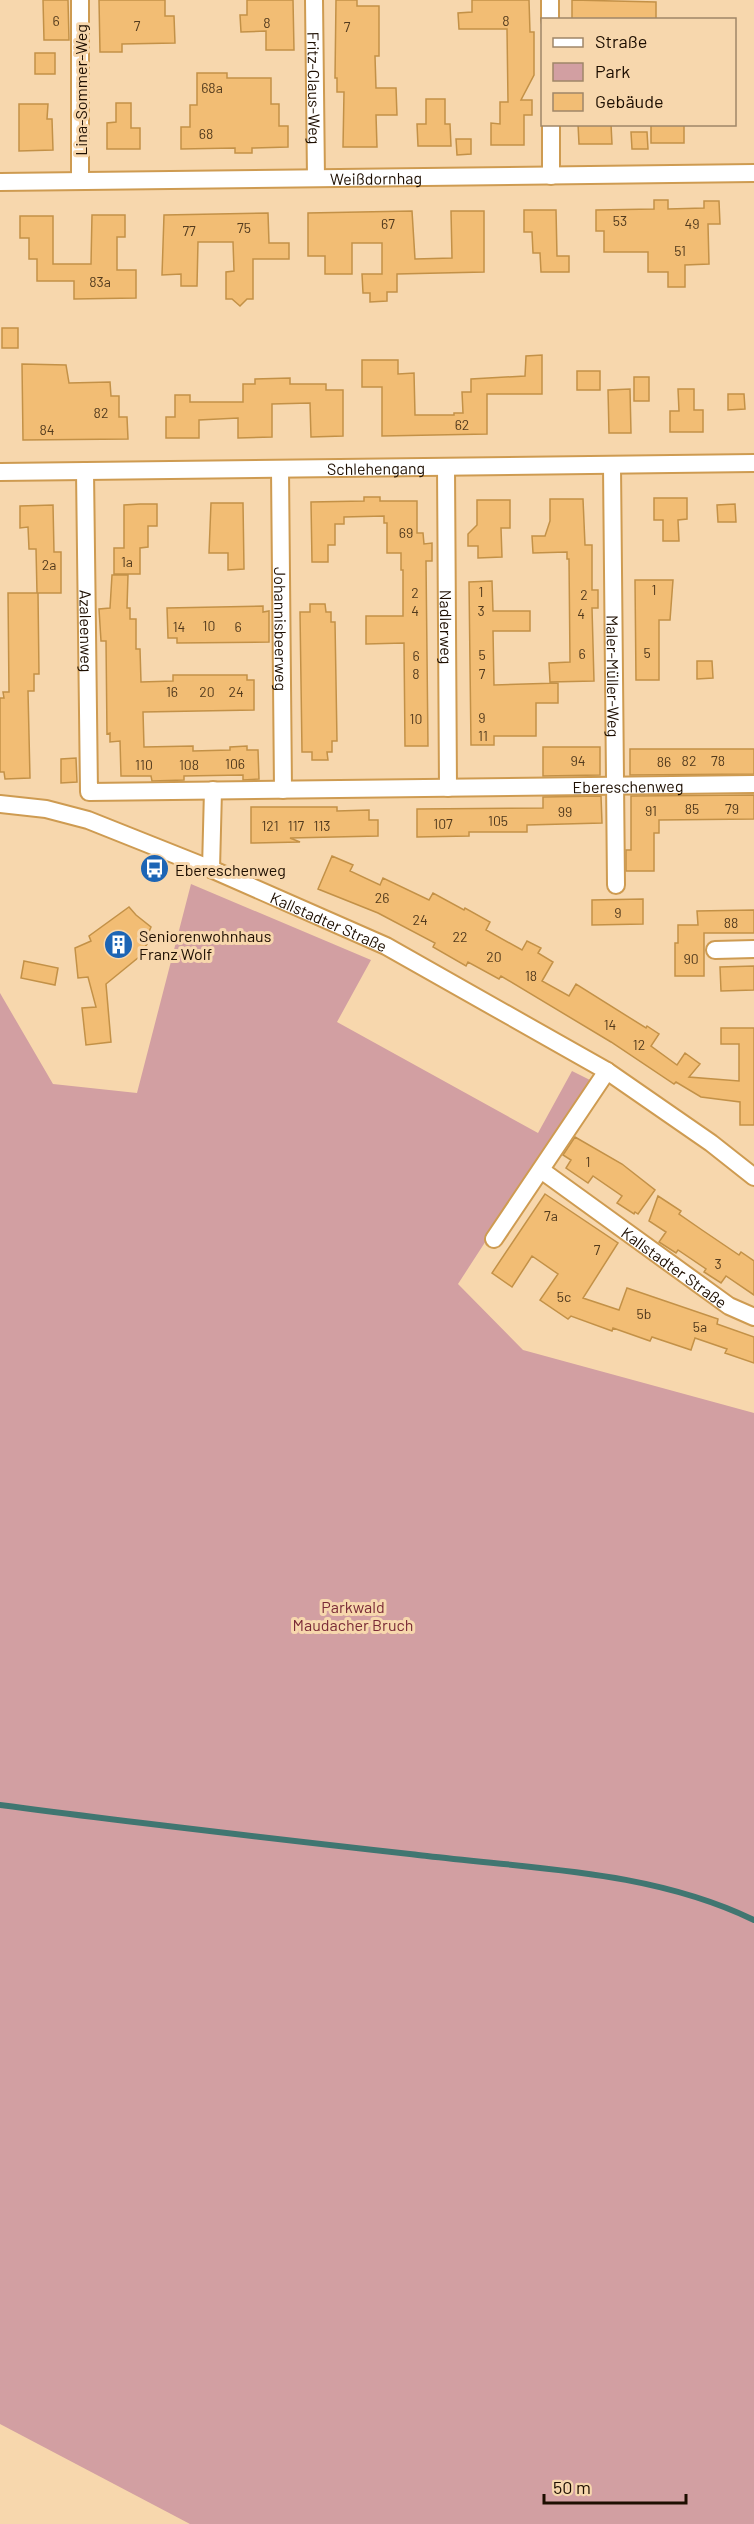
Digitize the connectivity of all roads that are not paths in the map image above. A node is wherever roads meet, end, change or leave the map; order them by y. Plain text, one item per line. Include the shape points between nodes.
1 (80, 0) edge
2 (314, 0) edge
3 (550, 0) edge
4 (550, 18) edge
5 (551, 126) edge
6 (754, 173) edge
7 (551, 176) junction
8 (316, 178) junction
9 (80, 180) junction
10 (0, 182) edge
11 (754, 463) edge
12 (612, 466) junction
13 (446, 467) junction
14 (280, 469) junction
15 (85, 471) junction
16 (0, 472) edge
17 (754, 784) edge
18 (615, 785) junction
19 (448, 788) junction
20 (213, 790) junction
21 (283, 790) junction
22 (89, 792) joint
23 (0, 804) edge
24 (212, 869) junction
25 (616, 885) dead end
26 (754, 949) edge
27 (715, 950) dead end
28 (607, 1071) junction
29 (541, 1170) junction
30 (752, 1173) edge
31 (494, 1239) dead end
32 (754, 1317) edge

1 - 9 street, Lina-Sommer-Weg
2 - 8 street, Fritz-Claus-Weg
3 - 4 street
5 - 7 street
6 - 7 street, Weißdornhag
7 - 8 street, Weißdornhag
8 - 9 street, Weißdornhag
9 - 10 street, Weißdornhag
11 - 12 street, Schlehengang
12 - 13 street, Schlehengang
12 - 18 street, Maler-Müller-Weg
13 - 14 street, Schlehengang
13 - 19 street, Nadlerweg
14 - 15 street, Schlehengang
14 - 21 street, Johannisbeerweg
15 - 16 street, Schlehengang
15 - 22 street, Azaleenweg
17 - 18 street, Ebereschenweg
18 - 19 street, Ebereschenweg
18 - 25 street, Maler-Müller-Weg
19 - 21 street, Ebereschenweg
20 - 21 street, Ebereschenweg
20 - 22 street, Ebereschenweg
20 - 24 street
23 - 24 street, Kallstadter Straße via 46,809 88,820
24 - 28 street, Kallstadter Straße via 386,946
26 - 27 street
28 - 29 street
28 - 30 street, Kallstadter Straße
29 - 31 street
29 - 32 street, Kallstadter Straße via 729,1306

